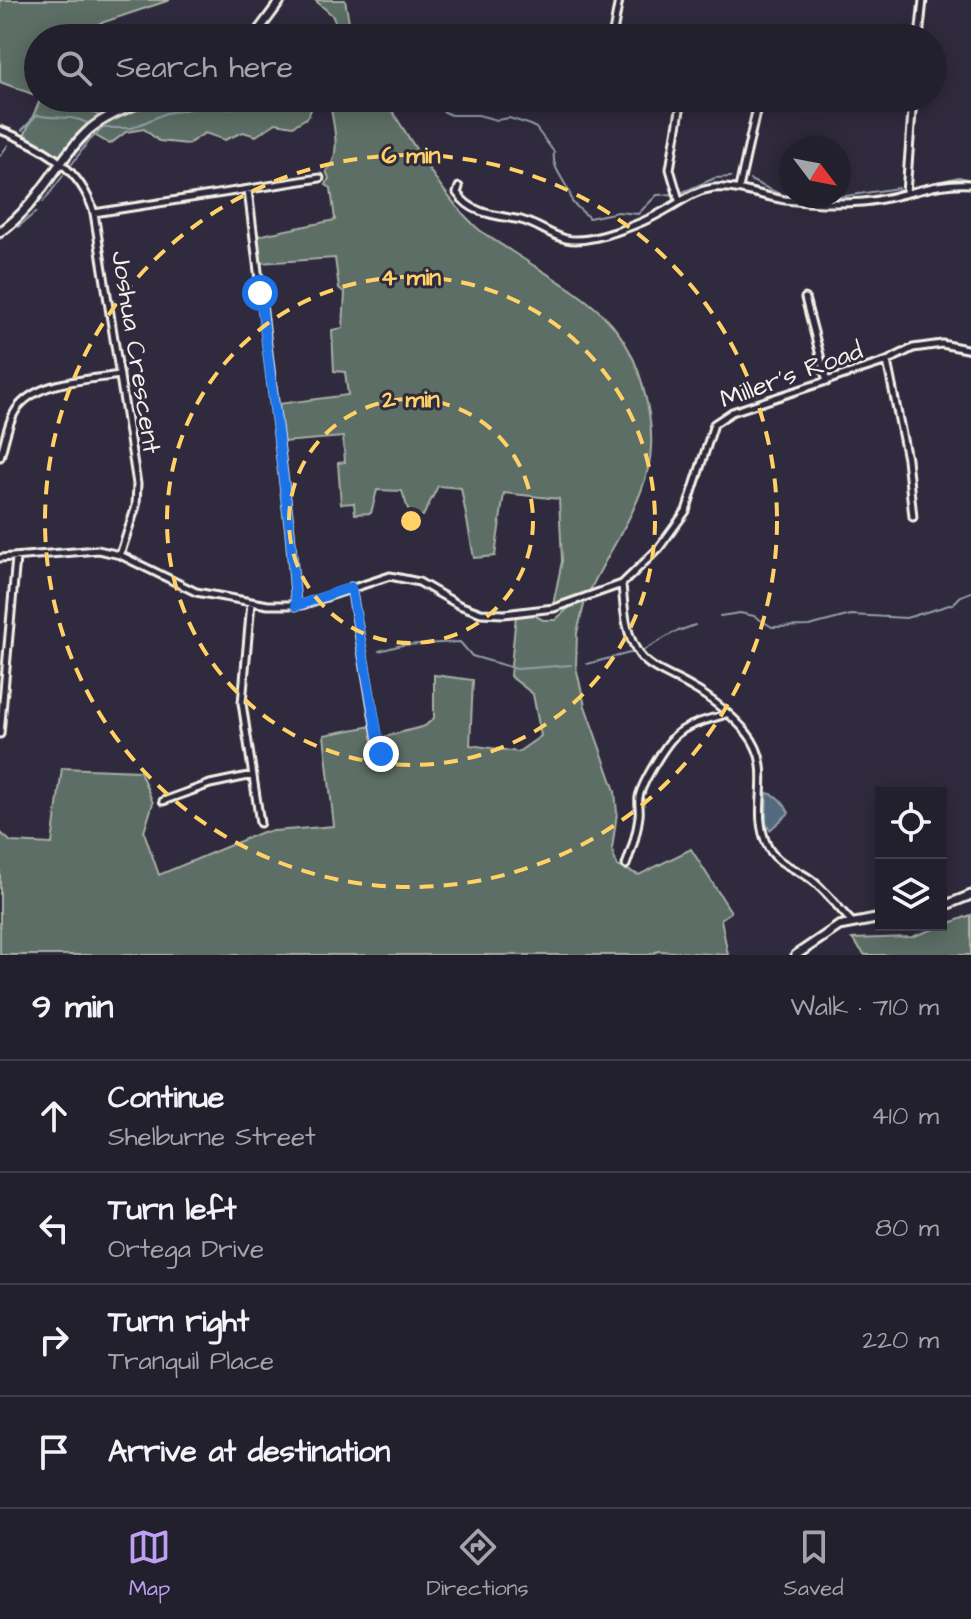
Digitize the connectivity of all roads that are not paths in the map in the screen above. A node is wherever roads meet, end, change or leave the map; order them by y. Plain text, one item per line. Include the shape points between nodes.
1 (281, 0) edge
2 (619, 0) edge
3 (923, 0) edge
4 (263, 24) edge
5 (615, 24) edge
6 (920, 24) edge
7 (122, 112) edge
8 (679, 112) edge
9 (756, 112) edge
10 (912, 112) edge
11 (0, 130) edge
12 (63, 163) junction
13 (320, 178) dead end
14 (971, 184) edge
15 (459, 187) dead end
16 (739, 188) junction
17 (248, 190) junction
18 (906, 193) junction
19 (679, 200) junction
20 (94, 213) junction
21 (0, 232) edge
22 (805, 298) dead end
23 (971, 350) edge
24 (887, 361) junction
25 (120, 375) junction
26 (827, 382) junction
27 (0, 457) edge
28 (913, 517) dead end
29 (120, 555) junction
30 (0, 558) edge
31 (16, 558) junction
32 (622, 584) junction
33 (351, 587) junction
34 (251, 603) junction
35 (296, 606) junction
36 (727, 714) junction
37 (0, 734) edge
38 (385, 760) dead end
39 (253, 775) junction
40 (163, 801) dead end
41 (260, 823) dead end
42 (626, 865) dead end
43 (971, 895) edge
44 (947, 905) edge
45 (875, 919) edge
46 (852, 922) junction
47 (796, 955) edge

1 - 4 street
2 - 5 street
3 - 6 street
7 - 12 street via 84,135
8 - 19 street via 670,169
9 - 16 street
10 - 18 street
11 - 12 street, Joshua Crescent
12 - 20 street, Joshua Crescent via 86,191
12 - 21 street
13 - 17 street
14 - 18 street
15 - 19 street via 464,204 480,212 525,221 567,239 606,234 665,211
16 - 18 street via 819,202 865,202
16 - 19 street via 708,189
17 - 20 street
17 - 35 street
20 - 25 street, Joshua Crescent
22 - 26 street
23 - 24 street, Miller's Road via 942,344 913,348
24 - 26 street, Miller's Road
24 - 28 street
25 - 27 street via 65,384 28,399 12,418
25 - 29 street, Joshua Crescent via 137,492
26 - 32 street, Miller's Road via 732,412 714,424 686,511 659,548
29 - 31 street via 92,549
29 - 34 street via 196,592
30 - 31 street
31 - 37 street
32 - 33 street via 565,605 499,614 464,608 403,577 383,576
32 - 36 street via 627,628 640,655
33 - 35 street
33 - 38 street
34 - 35 street
34 - 39 street via 242,701
36 - 42 street via 671,740 642,789 636,837
36 - 46 street via 760,754 760,824 766,844 785,866 810,878
39 - 40 street
39 - 41 street
43 - 44 street
45 - 46 street
46 - 47 street

